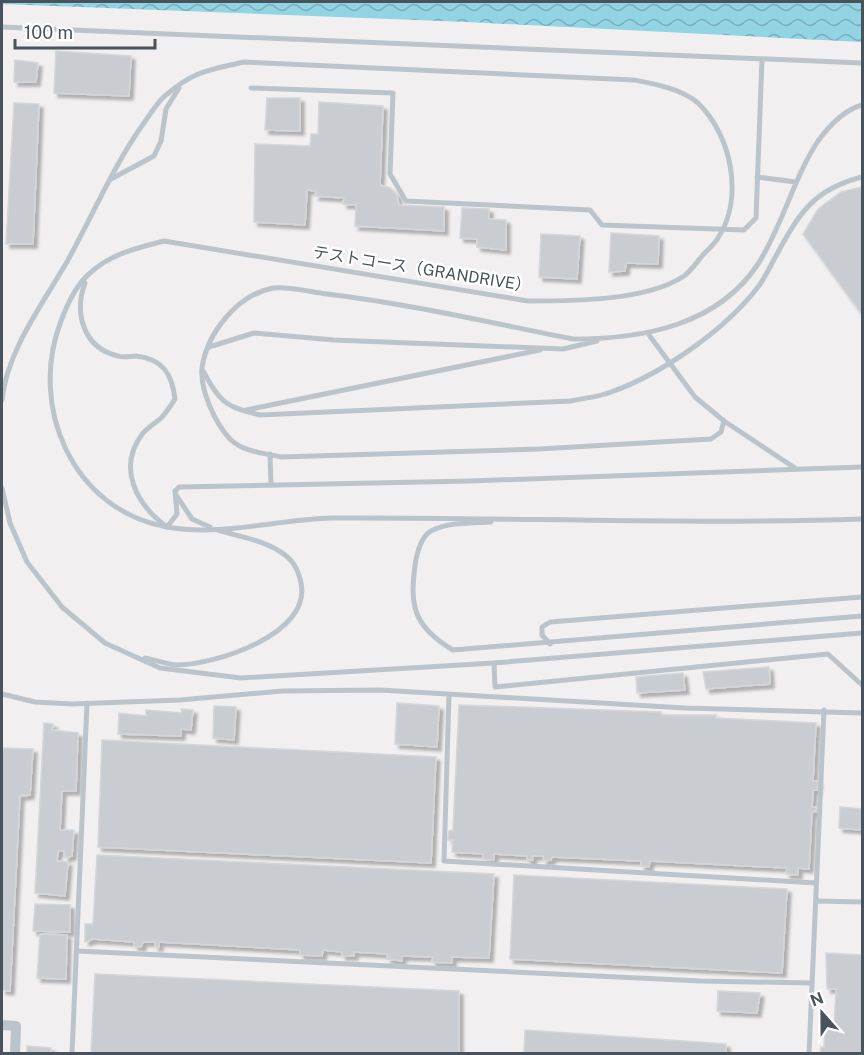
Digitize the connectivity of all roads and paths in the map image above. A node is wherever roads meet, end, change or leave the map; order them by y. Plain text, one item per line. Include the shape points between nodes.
1 (2, 27) edge
2 (762, 59) junction
3 (862, 63) edge
4 (185, 81) junction
5 (251, 88) dead end
6 (862, 105) edge
7 (757, 177) junction
8 (862, 177) edge
9 (108, 182) junction
10 (796, 182) junction
11 (721, 230) junction
12 (88, 274) junction
13 (649, 334) junction
14 (607, 339) junction
15 (209, 346) junction
16 (550, 348) junction
17 (668, 363) junction
18 (202, 369) junction
19 (2, 400) edge
20 (242, 411) junction
21 (724, 421) junction
22 (270, 454) junction
23 (862, 467) edge
24 (797, 469) junction
25 (271, 486) junction
26 (2, 488) edge
27 (175, 491) junction
28 (557, 519) junction
29 (862, 519) edge
30 (167, 527) junction
31 (214, 529) junction
32 (862, 597) edge
33 (862, 616) edge
34 (862, 633) edge
35 (550, 644) junction
36 (135, 656) junction
37 (494, 663) junction
38 (862, 685) edge
39 (2, 694) edge
40 (449, 695) junction
41 (87, 703) junction
42 (824, 710) junction
43 (862, 713) edge
44 (816, 883) junction
45 (816, 901) junction
46 (862, 902) edge
47 (77, 951) junction
48 (812, 983) junction
49 (2, 1025) edge
50 (15, 1053) edge
51 (72, 1053) edge
52 (809, 1053) edge

1 - 2 lane
2 - 3 lane
2 - 7 lane
4 - 9 lane, テストコース（GRANDRIVE） via 164,96
4 - 9 lane via 166,109 162,141 154,156
4 - 11 lane, テストコース（GRANDRIVE） via 196,73 244,62 634,80 665,86 697,103 730,156 732,190
5 - 11 lane via 393,93 390,174 406,201 590,210 602,225
6 - 10 lane via 827,128 802,165
7 - 10 lane
7 - 11 lane via 756,218 744,231
8 - 17 lane via 818,194 760,285 739,309
9 - 19 lane, テストコース（GRANDRIVE） via 30,321
10 - 13 lane via 758,264 734,292 699,316
11 - 12 lane, テストコース（GRANDRIVE） via 685,276 648,291 586,300 528,301 164,241 126,250
12 - 30 lane, テストコース（GRANDRIVE） via 67,305 53,341 49,367 54,423 80,473 101,497 125,513
12 - 30 lane via 79,300 87,337 119,357 153,359 165,367 173,381 176,399 143,434 131,472 134,492 150,515
13 - 14 lane
13 - 17 lane
14 - 15 lane via 573,339 362,298 275,288 235,307
14 - 16 lane via 563,349
15 - 16 lane via 254,333
15 - 18 lane
16 - 20 lane
17 - 20 lane via 608,393 571,400 260,415
17 - 21 lane via 694,397
18 - 20 lane via 217,396
18 - 22 lane via 204,389 231,439 246,449
21 - 22 lane via 721,432 711,438 323,457
21 - 24 lane
22 - 25 lane
23 - 24 lane
24 - 25 lane
25 - 27 lane via 179,487
26 - 36 lane via 10,523 27,562 62,607 105,643
27 - 30 lane via 177,514
27 - 31 lane via 192,519
28 - 29 lane, テストコース（GRANDRIVE） via 747,523
28 - 31 lane, テストコース（GRANDRIVE） via 328,518
28 - 35 lane via 451,524 429,532 418,548 411,590 417,615 432,638 453,650
30 - 31 lane, テストコース（GRANDRIVE）
31 - 36 lane via 279,550 297,566 303,591 296,614 273,634 244,650 205,661 175,665
32 - 35 lane via 550,621 542,627 542,635
33 - 35 lane
34 - 37 lane
36 - 37 lane via 160,668 241,678
37 - 38 lane via 495,687 828,654
39 - 41 lane via 34,702
40 - 41 lane via 380,690 283,692
40 - 42 lane via 685,708
40 - 44 lane via 444,861
41 - 47 lane
42 - 43 lane
42 - 44 lane
44 - 45 lane
45 - 46 lane
45 - 48 lane
47 - 48 lane
47 - 51 lane
48 - 52 lane
49 - 50 street via 16,1026

